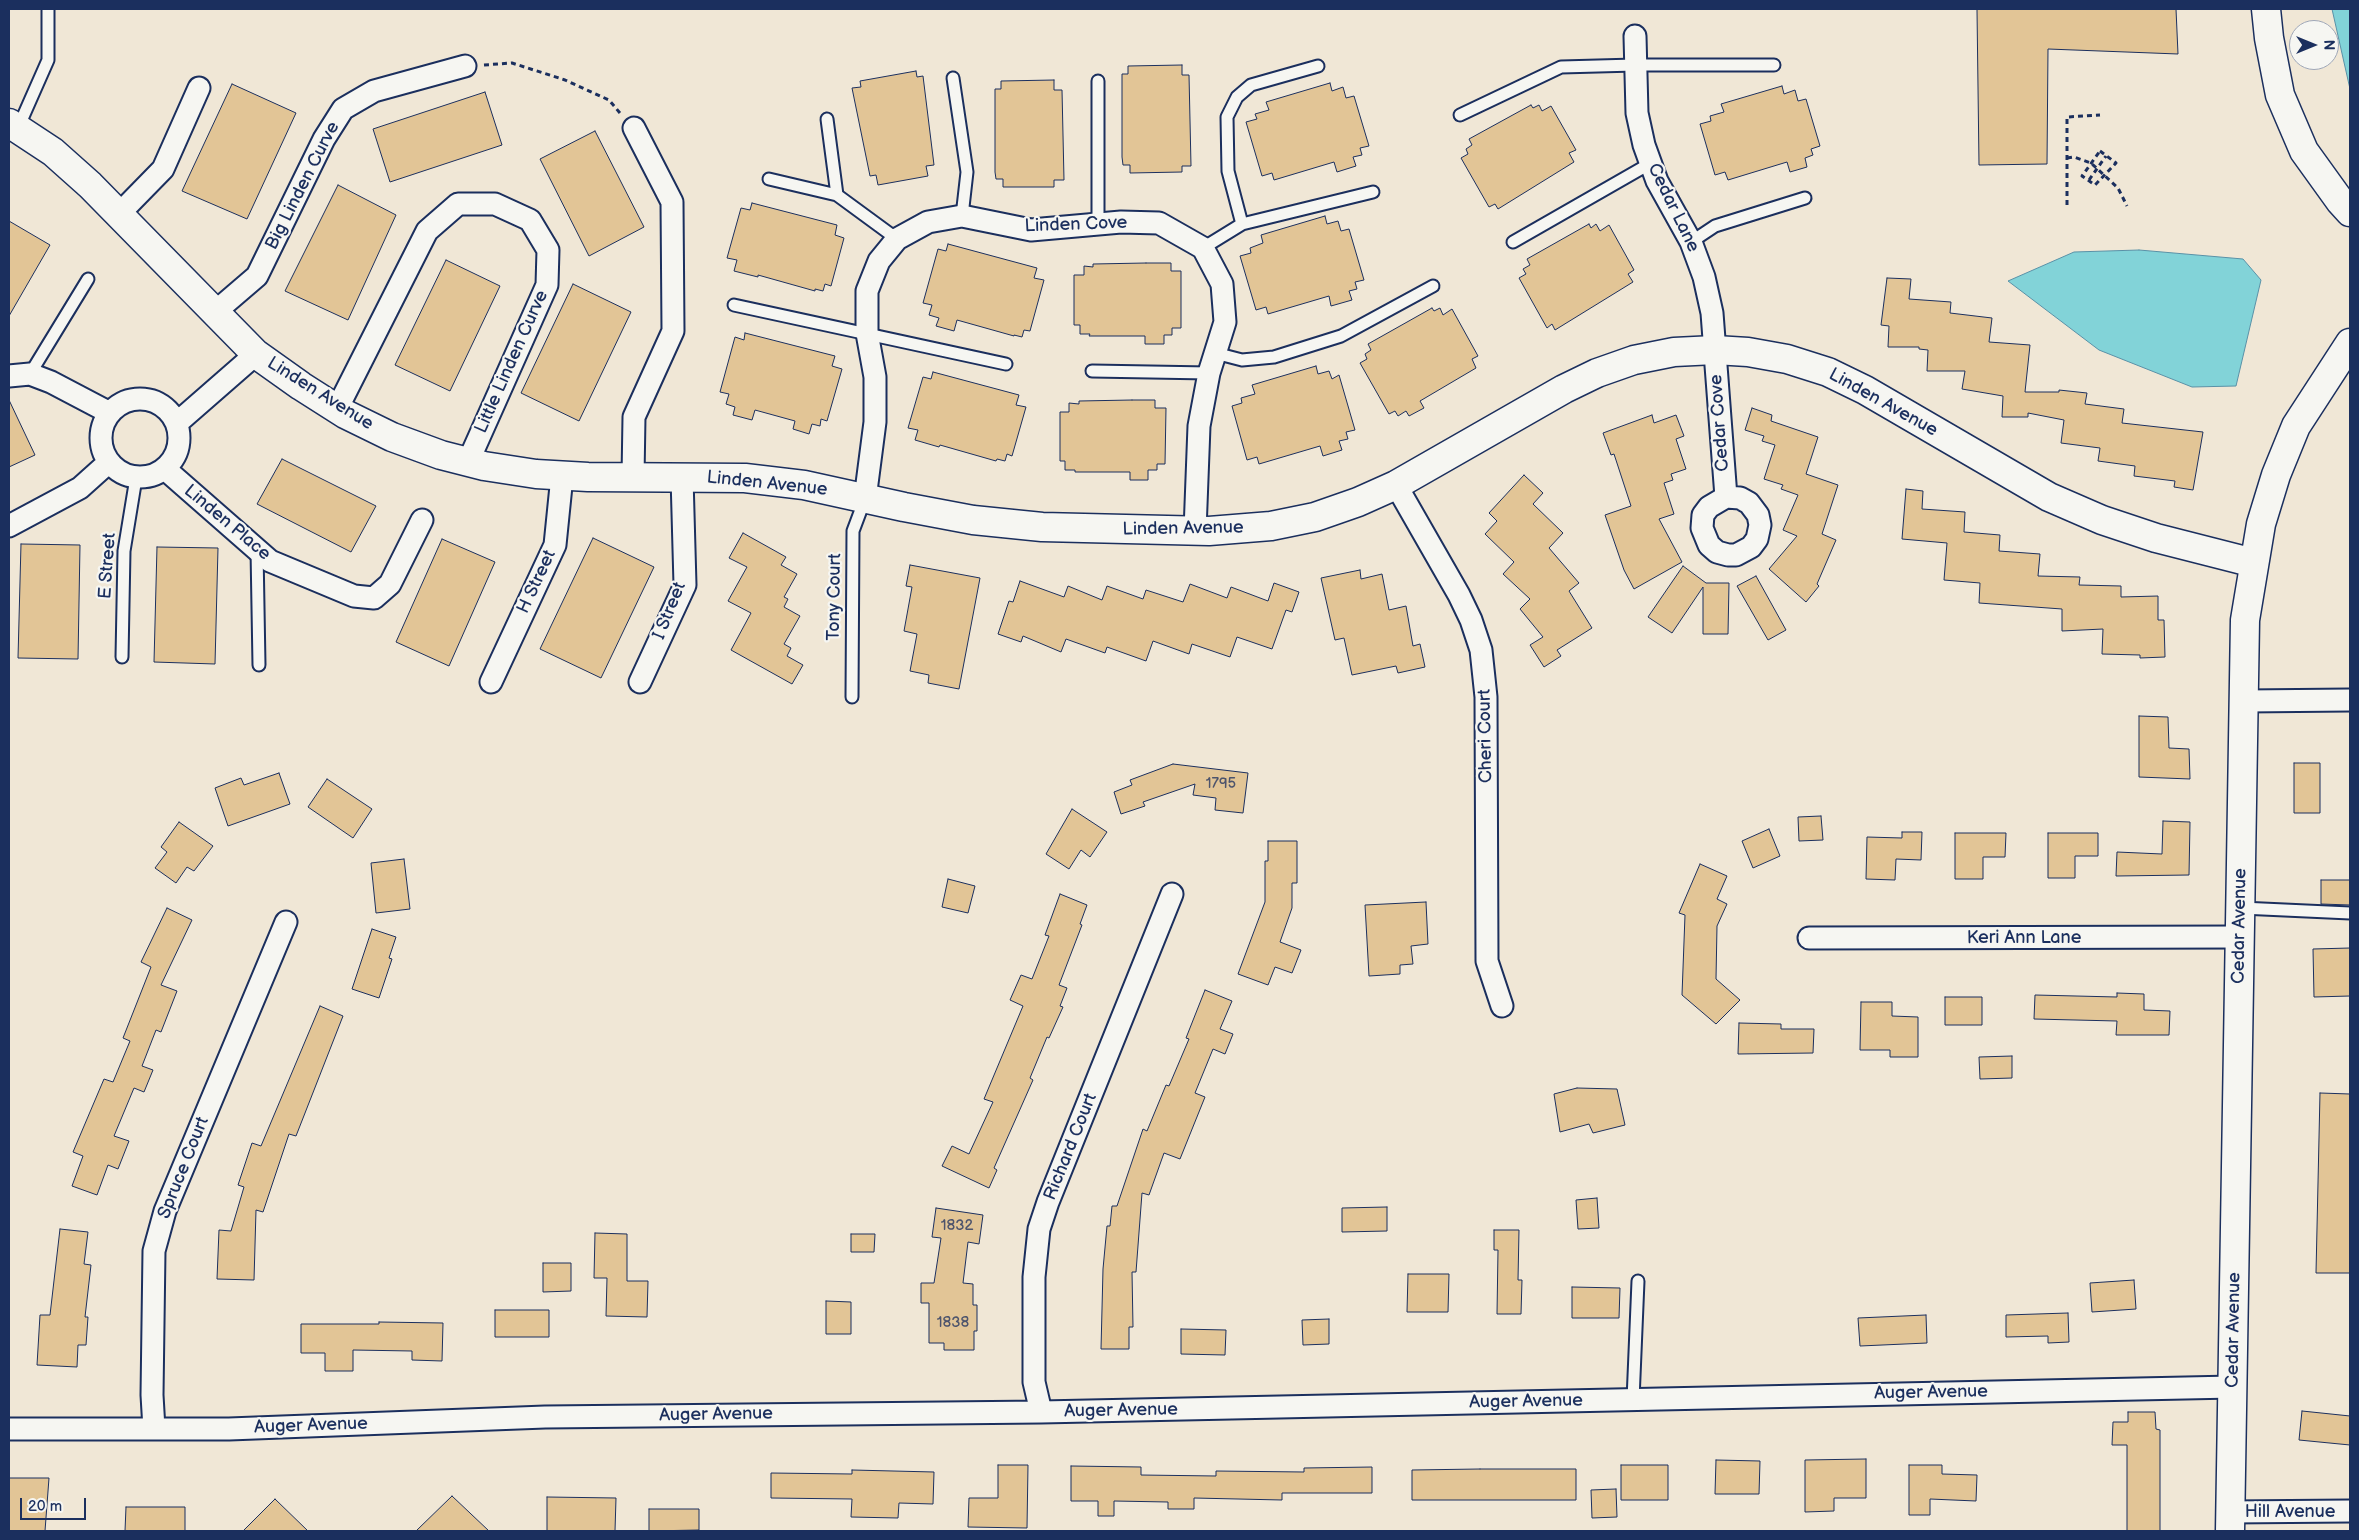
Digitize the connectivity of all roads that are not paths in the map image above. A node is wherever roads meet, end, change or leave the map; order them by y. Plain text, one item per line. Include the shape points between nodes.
1 (48, 9) edge
2 (2266, 9) edge
3 (1635, 36) dead end
4 (1635, 65) junction
5 (1774, 65) dead end
6 (465, 66) road end
7 (1318, 66) dead end
8 (953, 78) dead end
9 (1098, 81) dead end
10 (199, 88) dead end
11 (1460, 115) dead end
12 (827, 119) dead end
13 (634, 128) road end
14 (12, 132) edge
15 (1651, 163) junction
16 (769, 179) dead end
17 (1374, 192) dead end
18 (837, 195) junction
19 (1805, 198) dead end
20 (2350, 212) edge
21 (119, 214) junction
22 (962, 216) junction
23 (1098, 224) junction
24 (1242, 224) junction
25 (897, 240) junction
26 (1513, 242) dead end
27 (1691, 242) junction
28 (1203, 248) junction
29 (88, 279) dead end
30 (1433, 286) dead end
31 (734, 305) dead end
32 (215, 312) junction
33 (867, 333) junction
34 (2350, 344) edge
35 (1715, 350) junction
36 (256, 354) junction
37 (1212, 363) junction
38 (1006, 364) dead end
39 (1092, 370) dead end
40 (30, 374) junction
41 (9, 376) edge
42 (337, 409) junction
43 (110, 413) junction
44 (177, 423) junction
45 (109, 462) junction
46 (468, 462) junction
47 (165, 470) junction
48 (562, 476) junction
49 (633, 477) junction
50 (682, 477) junction
51 (136, 478) junction
52 (1396, 485) junction
53 (1726, 497) dead end
54 (865, 499) junction
55 (422, 520) dead end
56 (9, 526) edge
57 (1195, 531) junction
58 (257, 550) junction
59 (2254, 563) junction
60 (122, 657) dead end
61 (259, 665) dead end
62 (491, 682) dead end
63 (640, 682) dead end
64 (852, 697) dead end
65 (2245, 700) junction
66 (2350, 700) edge
67 (1172, 894) dead end
68 (2240, 908) junction
69 (2350, 913) edge
70 (286, 922) dead end
71 (2240, 937) junction
72 (1809, 938) dead end
73 (1502, 1006) dead end
74 (1638, 1281) dead end
75 (2233, 1387) junction
76 (1632, 1400) junction
77 (1041, 1412) junction
78 (9, 1429) edge
79 (154, 1429) junction
80 (2350, 1511) edge
81 (2230, 1522) edge

1 - 14 lane via 48,60
2 - 20 street via 2280,95 2304,151
3 - 4 street, Cedar Lane
4 - 5 lane
4 - 11 lane via 1561,67
4 - 15 street, Cedar Lane via 1637,113
6 - 32 street, Big Linden Curve via 374,91 343,109 324,139 257,276
7 - 24 lane via 1251,85 1237,97 1227,117 1228,171
8 - 22 lane via 967,172
9 - 23 lane
10 - 21 street via 163,168
12 - 18 lane
13 - 49 street via 672,202 673,331 634,417
14 - 21 street, Linden Avenue via 53,152
15 - 26 lane
15 - 27 street, Cedar Lane via 1657,181
16 - 18 lane
17 - 24 lane
18 - 25 lane
19 - 27 lane via 1715,226
21 - 32 street, Linden Avenue
22 - 23 street, Linden Cove via 1031,230
22 - 25 street, Linden Cove via 928,222
23 - 28 street, Linden Cove via 1159,223
24 - 28 lane
25 - 33 street, Linden Cove via 879,261 867,291
27 - 35 street, Cedar Lane via 1704,276
28 - 37 street via 1222,284 1225,322
29 - 40 lane
30 - 37 lane via 1341,336 1274,357
31 - 33 lane
32 - 36 street, Linden Avenue
33 - 38 lane
33 - 54 street, Linden Cove via 875,377 875,422
34 - 59 street, Cedar Avenue via 2296,426 2276,475 2261,524
35 - 52 street, Linden Avenue via 1674,352 1634,360 1598,373
35 - 53 street, Cedar Cove
35 - 59 street, Linden Avenue via 1788,359 1828,372 2067,505 2156,538
36 - 42 street, Linden Avenue
36 - 44 street
37 - 39 lane
37 - 57 street via 1199,426
40 - 41 street
40 - 43 street
42 - 46 street, Linden Avenue via 392,437
42 - 46 street, Little Linden Curve via 427,231 458,204 495,204 530,220 548,250 547,285
43 - 44 street via 133,399 150,400 163,406
43 - 45 street via 100,440
44 - 47 street via 179,445
45 - 51 street via 116,470
45 - 56 street via 80,488
46 - 48 street, Linden Avenue
47 - 51 street
47 - 58 street, Linden Place
48 - 49 street, Linden Avenue
48 - 62 street, H Street via 555,545
49 - 50 street, Linden Avenue
50 - 54 street, Linden Avenue via 745,478 804,485
50 - 63 street, I Street via 685,585
51 - 60 lane, E Street via 124,551
52 - 57 street, Linden Avenue via 1315,517 1271,526
52 - 73 street, Cheri Court via 1459,595 1481,650 1486,697 1487,961
54 - 57 street, Linden Avenue via 973,520 1042,527
54 - 64 lane, Tony Court via 854,531
55 - 58 street, Linden Place via 390,584 374,598 354,596 270,561
58 - 61 lane
59 - 65 street, Cedar Avenue via 2245,620
65 - 66 street
65 - 68 street, Cedar Avenue
67 - 77 street, Richard Court via 1040,1229 1034,1277 1034,1382
68 - 69 lane
68 - 71 street, Cedar Avenue
70 - 79 street, Spruce Court via 165,1211 154,1251
71 - 72 street, Keri Ann Lane
71 - 75 street, Cedar Avenue
74 - 76 lane
75 - 76 street, Auger Avenue
75 - 81 street, Cedar Avenue
76 - 77 street, Auger Avenue
77 - 79 street, Auger Avenue via 545,1417
78 - 79 street, Auger Avenue
80 - 81 street, Hill Avenue

